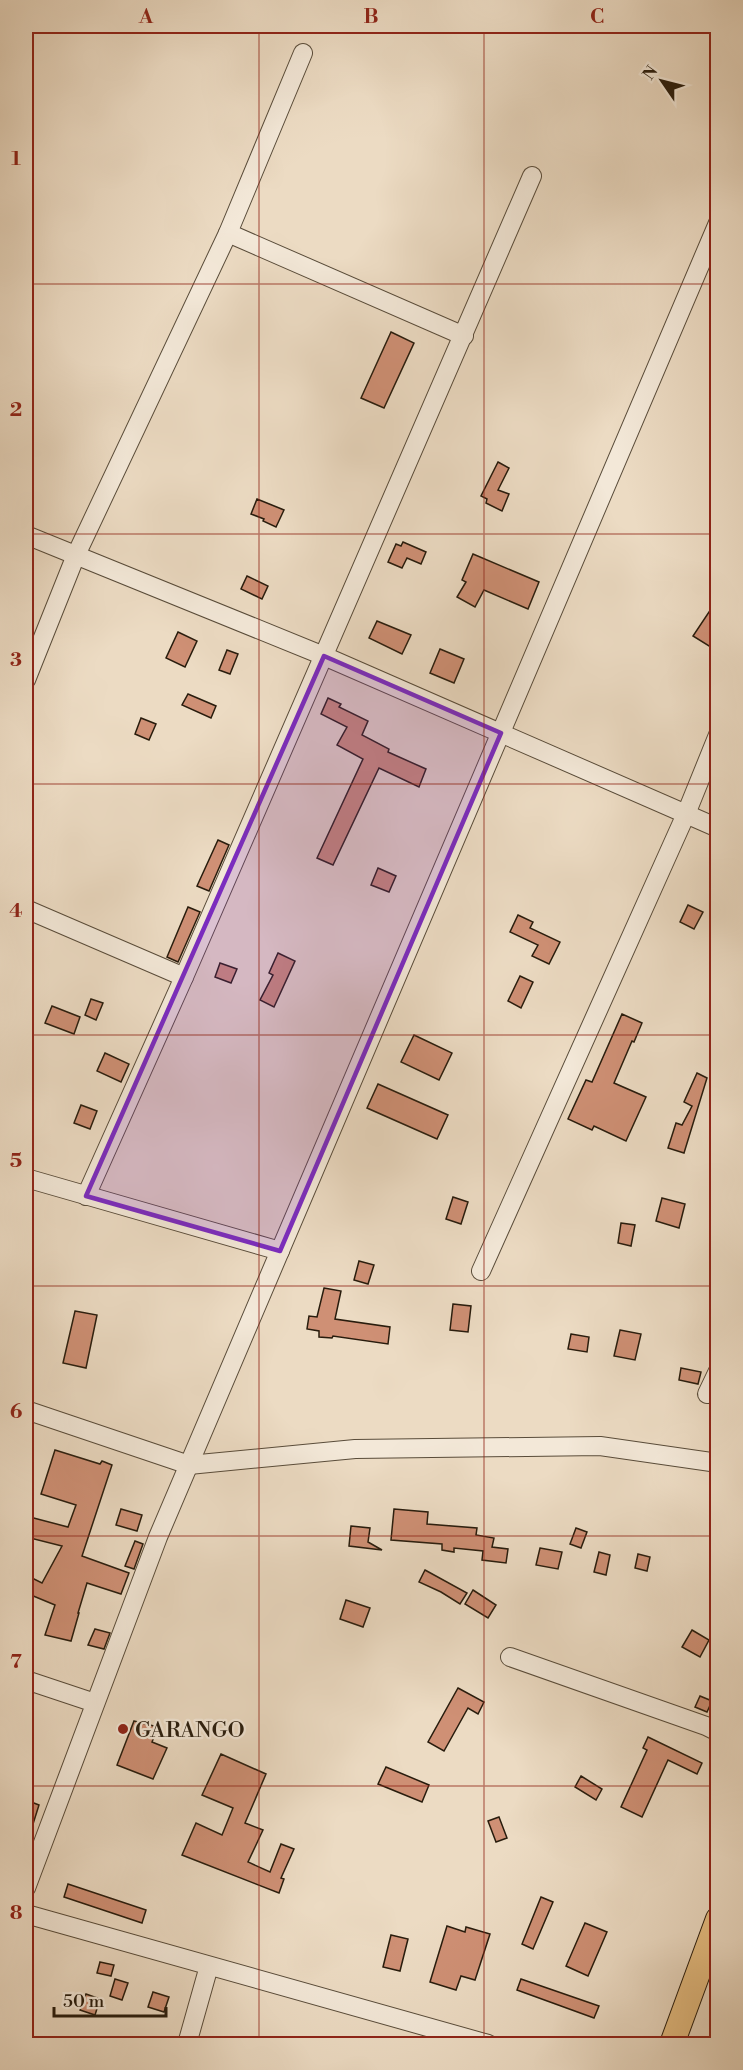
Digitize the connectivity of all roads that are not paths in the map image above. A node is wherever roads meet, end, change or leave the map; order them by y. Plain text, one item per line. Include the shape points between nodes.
1 (303, 53) dead end
2 (532, 176) dead end
3 (717, 223) edge
4 (228, 232) junction
5 (464, 336) junction
6 (26, 535) edge
7 (76, 555) junction
8 (324, 656) junction
9 (26, 680) edge
10 (501, 733) junction
11 (717, 735) edge
12 (686, 814) junction
13 (717, 828) edge
14 (26, 909) edge
15 (184, 977) junction
16 (26, 1178) edge
17 (86, 1196) junction
18 (280, 1251) junction
19 (481, 1271) dead end
20 (717, 1371) edge
21 (707, 1394) dead end
22 (26, 1410) edge
23 (717, 1463) edge
24 (189, 1465) junction
25 (510, 1657) dead end
26 (26, 1680) edge
27 (95, 1704) junction
28 (717, 1732) edge
29 (26, 1888) edge
30 (26, 1914) edge
31 (717, 1919) edge
32 (209, 1966) junction
33 (465, 2041) edge
34 (187, 2044) edge
35 (488, 2044) edge
36 (672, 2044) edge

1 - 4 street
2 - 5 street
3 - 10 street
4 - 5 street
4 - 7 street
5 - 8 street
6 - 7 street
7 - 8 street
7 - 9 street
8 - 10 street
8 - 15 street
10 - 12 street
10 - 18 street
11 - 12 street
12 - 13 street
12 - 19 street
14 - 15 street
15 - 17 street
16 - 17 street
17 - 18 street
18 - 24 street
20 - 21 street
22 - 24 street
23 - 24 street via 589,1446 355,1449
24 - 27 street
25 - 28 street
26 - 27 street
27 - 29 street
30 - 32 street
31 - 36 main road
32 - 33 street
32 - 34 street
33 - 35 street

